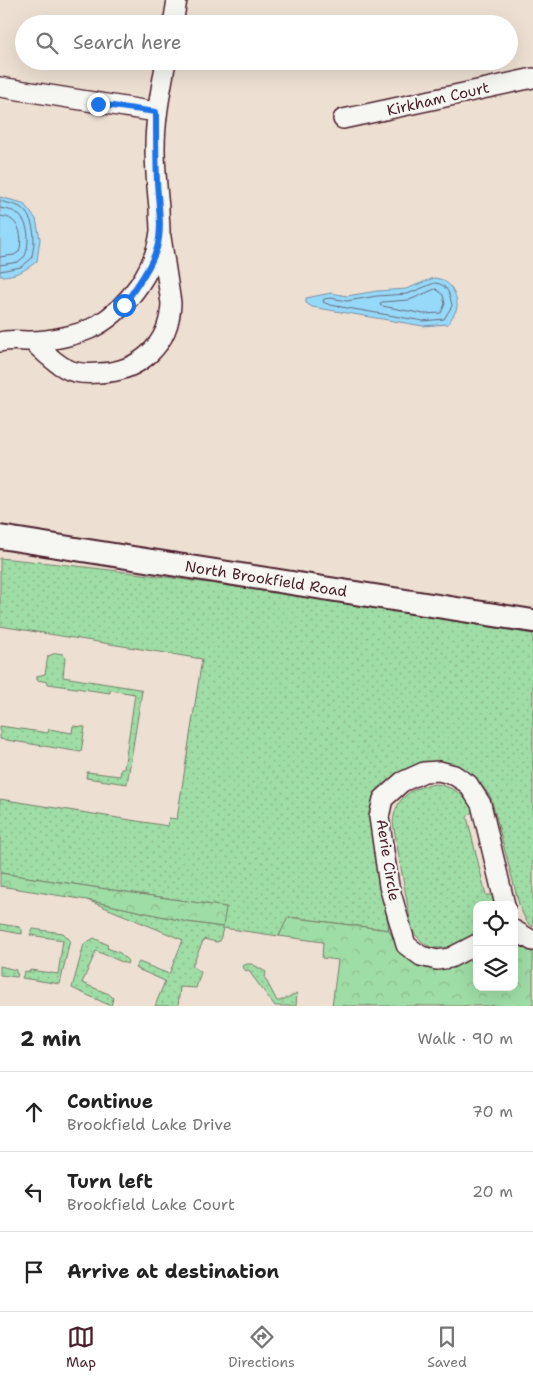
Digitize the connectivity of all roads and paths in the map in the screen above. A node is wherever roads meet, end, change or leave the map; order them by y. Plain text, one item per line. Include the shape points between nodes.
1 (177, 0) edge
2 (174, 15) edge
3 (164, 70) edge
4 (533, 78) edge
5 (0, 87) edge
6 (156, 112) junction
7 (343, 119) dead end
8 (160, 229) junction
9 (32, 341) junction
10 (0, 342) edge
11 (0, 536) edge
12 (533, 621) edge
13 (504, 901) edge
14 (518, 932) edge
15 (533, 941) edge
16 (473, 946) edge

1 - 2 street
3 - 6 street
4 - 7 street, Kirkham Court
5 - 6 street
6 - 8 street
8 - 9 street via 150,265 124,305 96,326 71,335
8 - 9 street via 172,303 163,334 150,354 130,368 110,373 78,373 64,368
9 - 10 street
11 - 12 street, North Brookfield Road
13 - 16 street, Aerie Circle via 481,804 468,784 454,775 424,772 402,782 384,800 379,818 389,886 406,945 421,956 437,960 450,958
14 - 15 street

